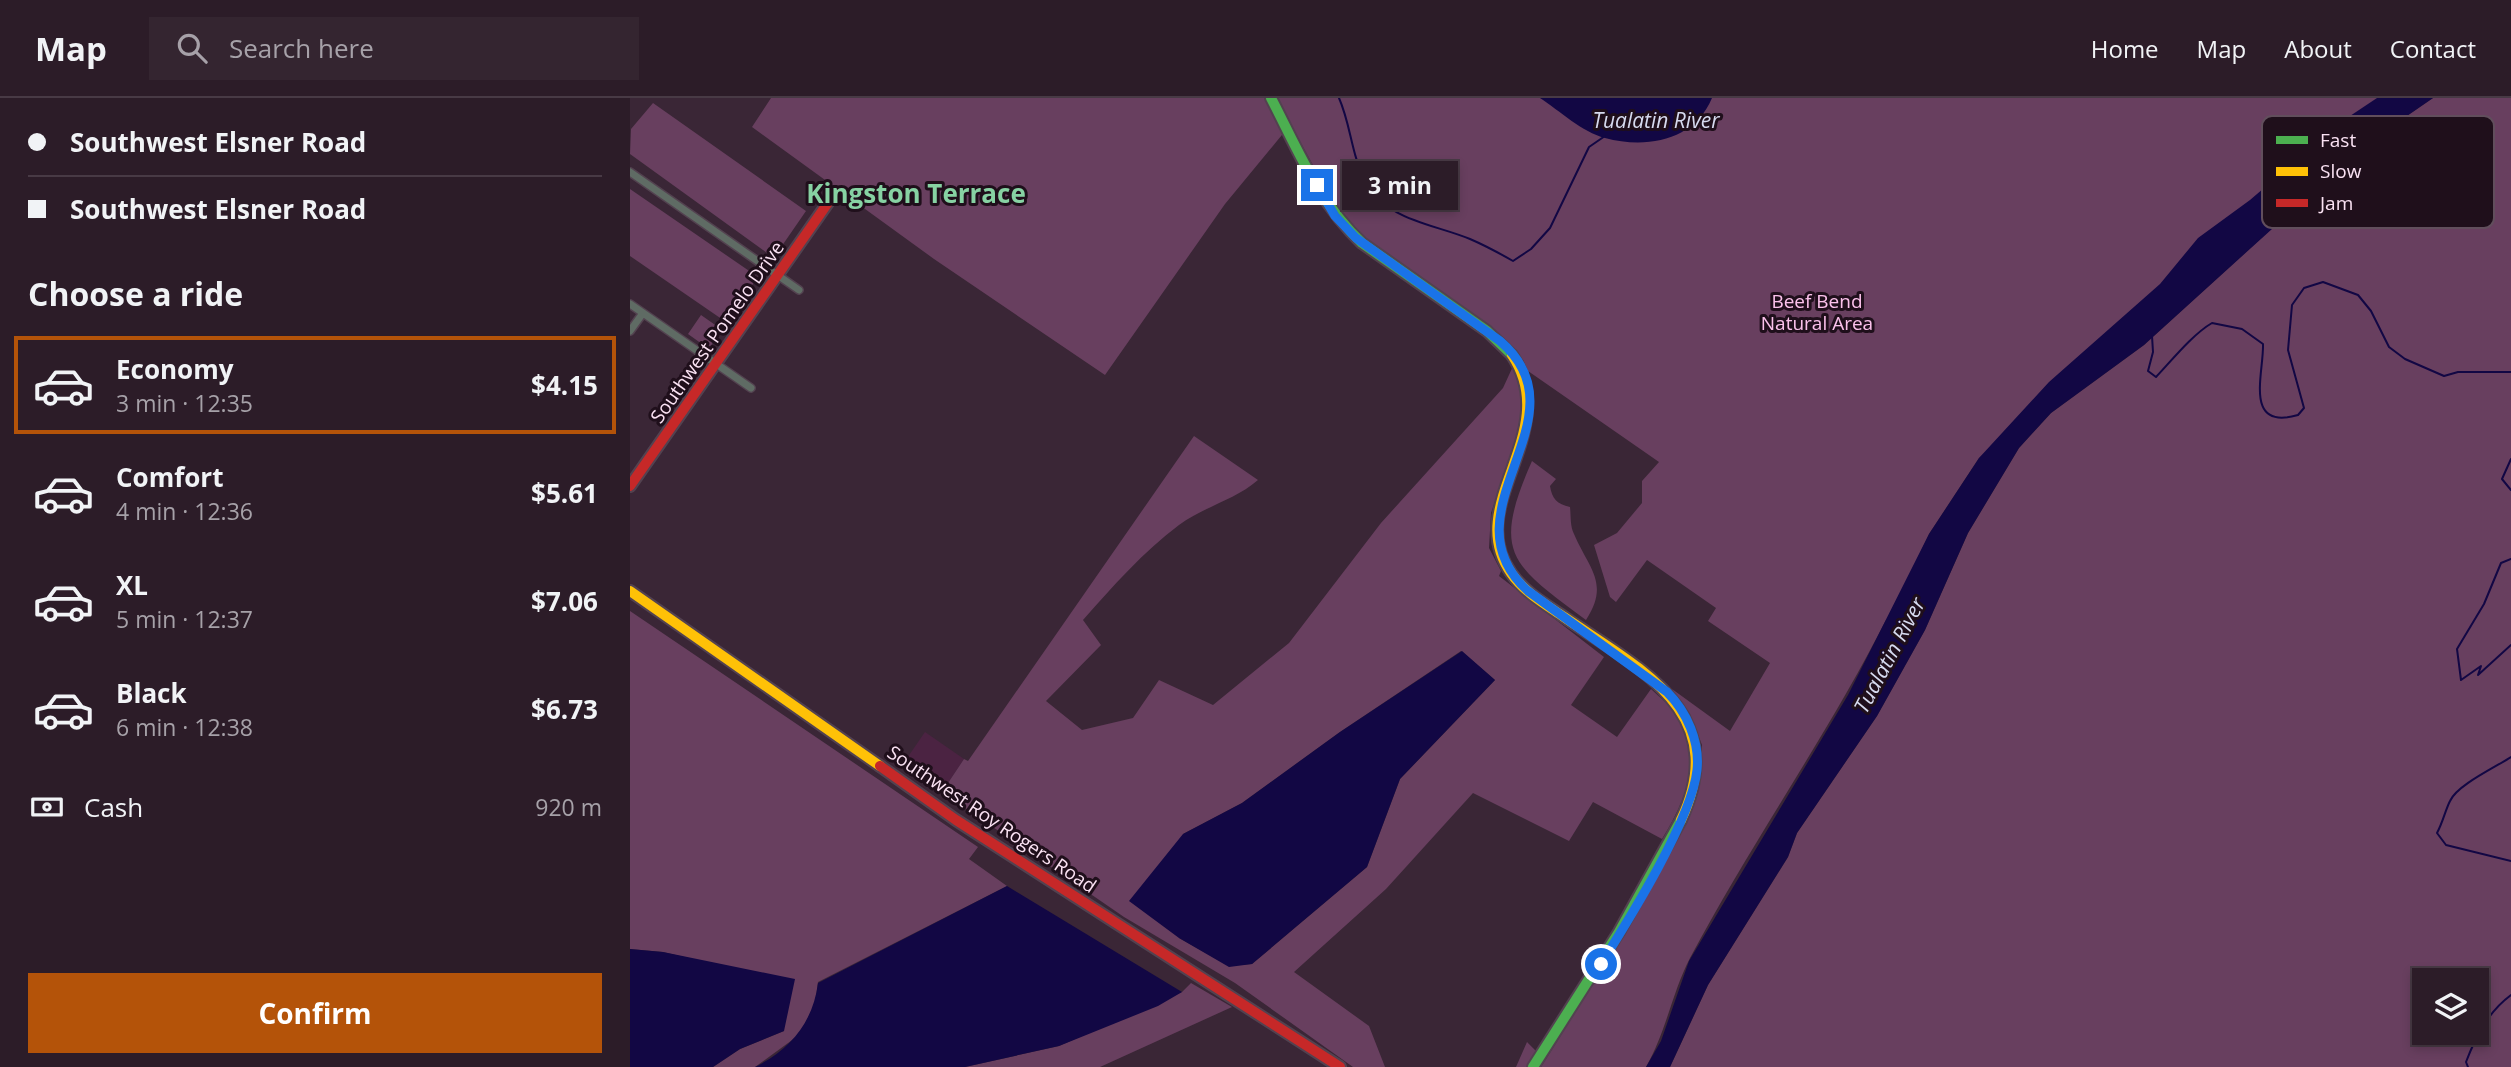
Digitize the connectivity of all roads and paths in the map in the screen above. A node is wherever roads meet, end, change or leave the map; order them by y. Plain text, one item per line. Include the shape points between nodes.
1 (1271, 98) edge
2 (630, 172) edge
3 (832, 197) dead end
4 (778, 275) junction
5 (799, 290) dead end
6 (630, 304) edge
7 (643, 313) junction
8 (630, 331) edge
9 (716, 363) junction
10 (751, 388) dead end
11 (630, 486) edge
12 (630, 591) edge
13 (1340, 1067) edge
14 (1533, 1067) edge

1 - 14 street via 1342,226 1500,341 1521,368 1530,414 1497,522 1499,546 1508,569 1535,597 1667,692 1694,738 1696,778 1672,836 1622,929
2 - 4 street
3 - 4 street, Southwest Pomelo Drive
4 - 5 street
4 - 9 street, Southwest Pomelo Drive
6 - 7 street
7 - 8 street
7 - 9 street
9 - 10 street
9 - 11 street, Southwest Pomelo Drive
12 - 13 street, Southwest Roy Rogers Road via 956,820

